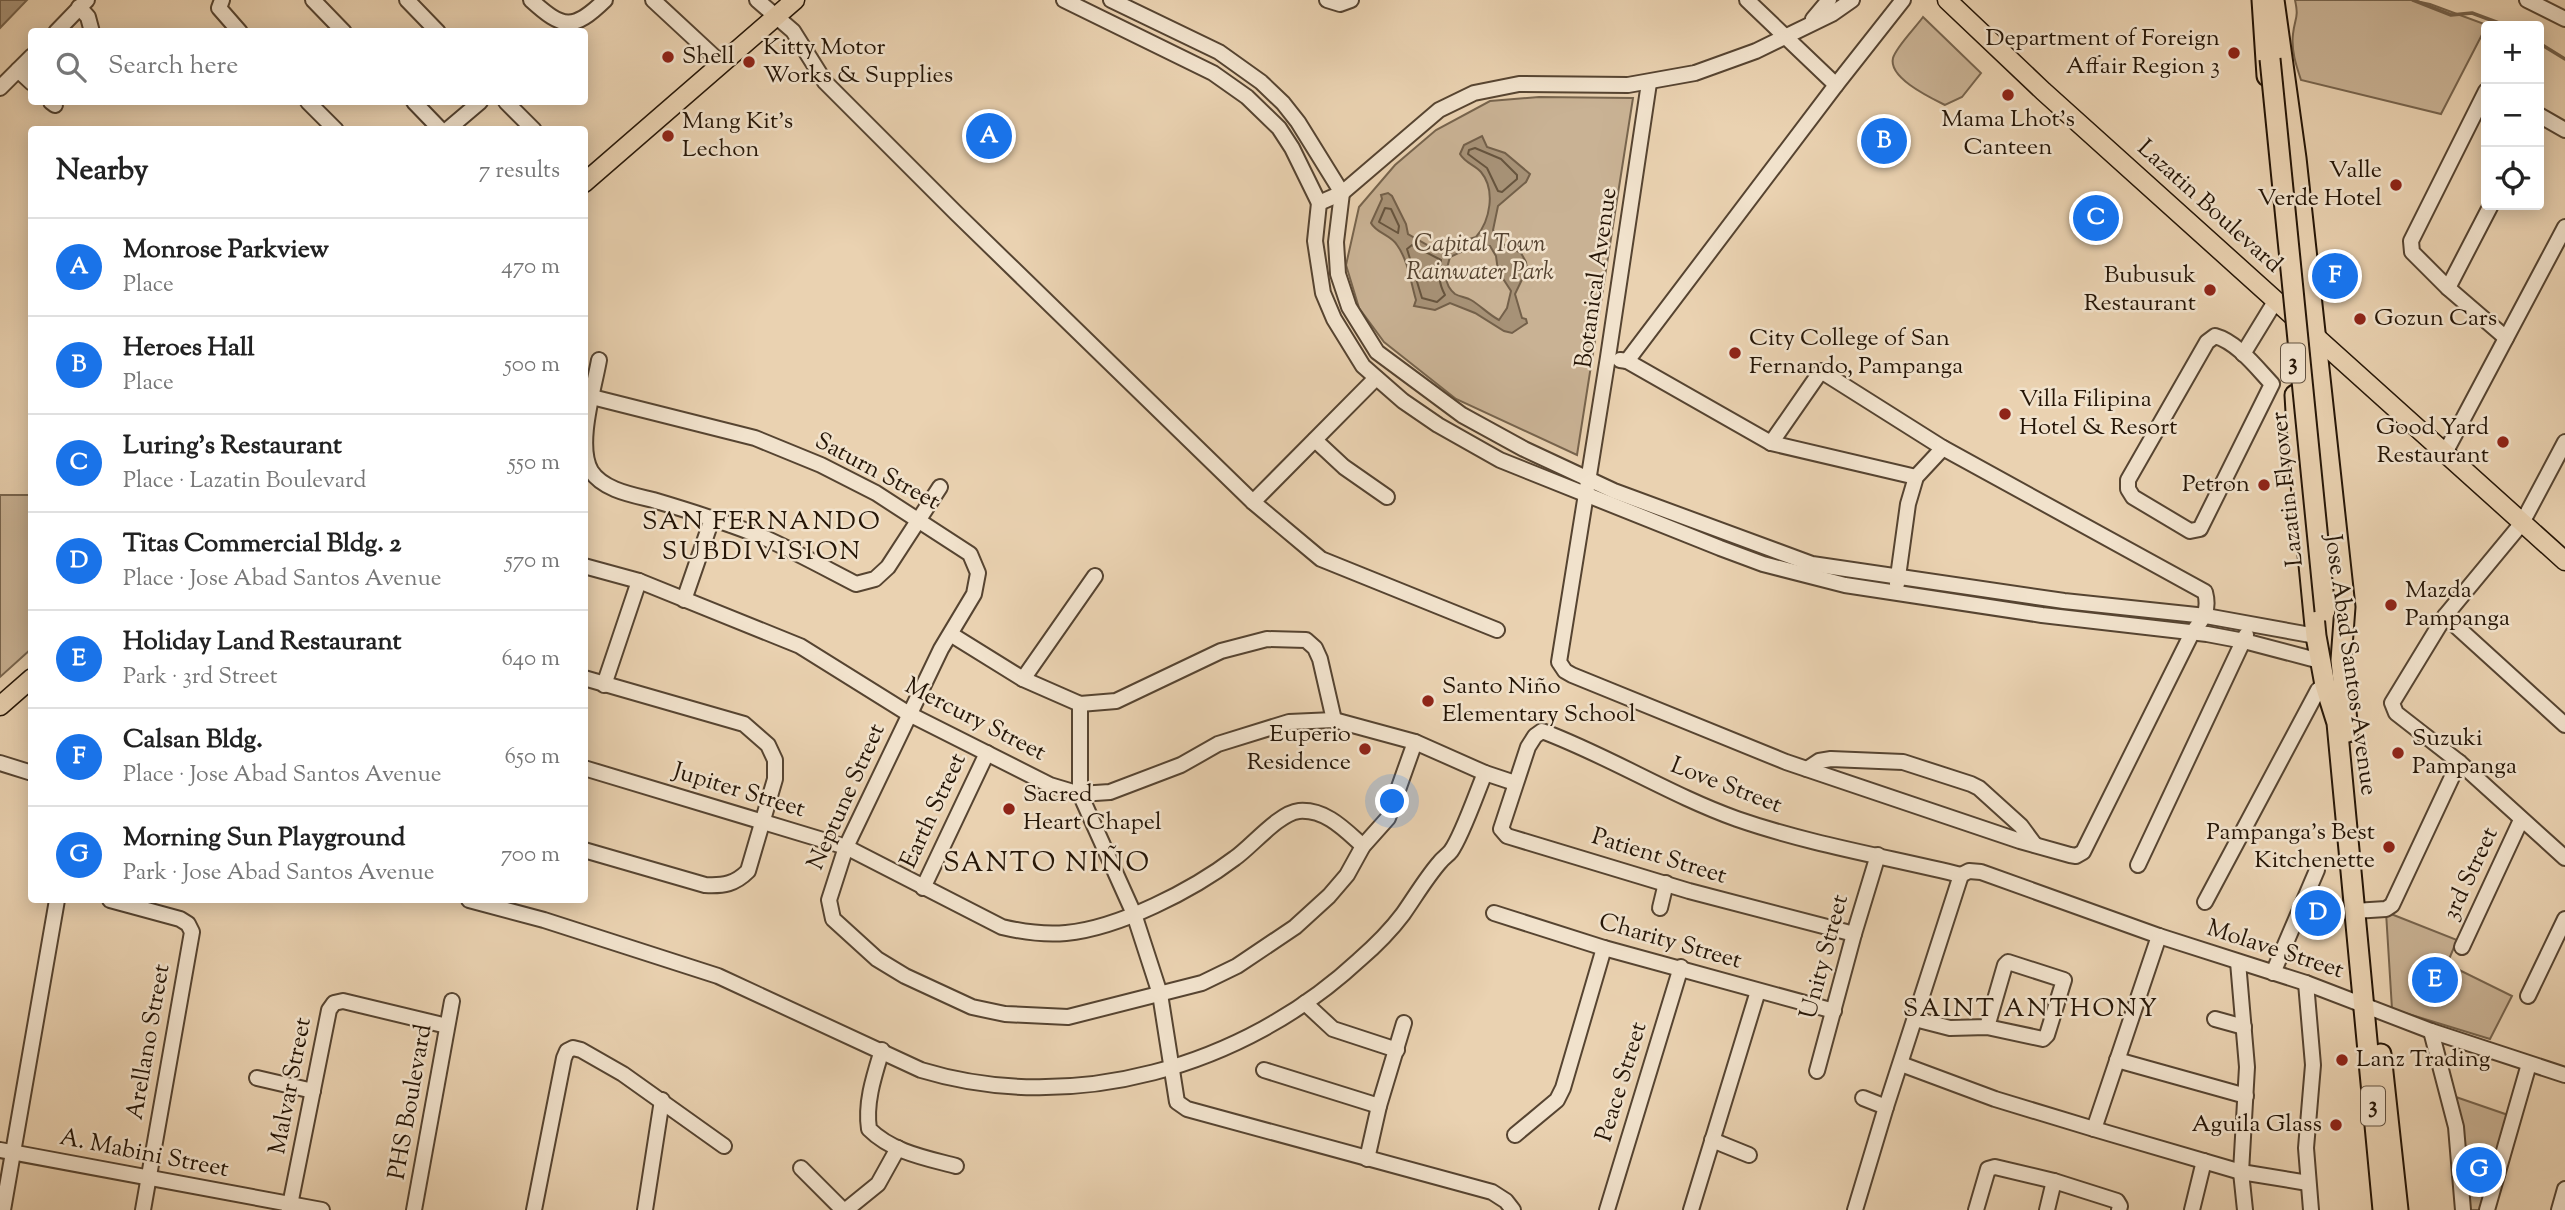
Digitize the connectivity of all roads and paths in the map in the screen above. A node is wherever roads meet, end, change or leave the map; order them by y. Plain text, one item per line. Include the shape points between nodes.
1 (222, 0) edge
2 (313, 0) edge
3 (407, 0) edge
4 (531, 0) edge
5 (605, 0) edge
6 (653, 0) edge
7 (757, 0) edge
8 (795, 0) edge
9 (1064, 0) edge
10 (1111, 0) edge
11 (1327, 0) edge
12 (1351, 0) edge
13 (1747, 0) edge
14 (1829, 0) edge
15 (1852, 0) edge
16 (1903, 0) edge
17 (1947, 0) edge
18 (2263, 0) edge
19 (2274, 0) edge
20 (2531, 1) edge
21 (83, 4) edge
22 (777, 16) junction
23 (2565, 19) edge
24 (1807, 25) junction
25 (60, 28) edge
26 (91, 28) edge
27 (236, 28) edge
28 (340, 28) edge
29 (434, 28) edge
30 (1786, 37) junction
31 (2274, 59) junction
32 (28, 60) edge
33 (722, 64) junction
34 (18, 70) junction
35 (28, 79) edge
36 (1649, 83) junction
37 (1836, 85) junction
38 (0, 88) edge
39 (2481, 101) edge
40 (311, 105) edge
41 (417, 105) edge
42 (476, 105) edge
43 (509, 105) edge
44 (2544, 118) edge
45 (331, 126) edge
46 (437, 126) edge
47 (452, 126) edge
48 (530, 126) edge
49 (2565, 130) edge
50 (588, 179) edge
51 (1342, 193) junction
52 (1319, 203) junction
53 (2488, 210) edge
54 (2565, 227) edge
55 (2448, 288) junction
56 (2311, 303) junction
57 (2288, 314) junction
58 (2314, 334) junction
59 (2506, 338) junction
60 (2243, 354) junction
61 (1608, 357) junction
62 (599, 360) dead end
63 (1627, 361) junction
64 (1376, 378) junction
65 (589, 396) edge
66 (1315, 440) junction
67 (2565, 442) edge
68 (1771, 443) junction
69 (1943, 448) junction
70 (2445, 453) junction
71 (588, 462) edge
72 (1916, 477) junction
73 (1588, 479) junction
74 (940, 487) dead end
75 (1585, 495) junction
76 (1387, 497) dead end
77 (1253, 502) junction
78 (712, 519) junction
79 (920, 520) junction
80 (2522, 523) junction
81 (2565, 561) edge
82 (588, 567) edge
83 (1095, 576) dead end
84 (1899, 576) junction
85 (639, 581) junction
86 (1896, 593) junction
87 (684, 600) junction
88 (2330, 610) junction
89 (2206, 616) junction
90 (2445, 616) junction
91 (2250, 624) junction
92 (1497, 630) dead end
93 (2192, 633) junction
94 (952, 635) junction
95 (2316, 636) junction
96 (2245, 641) junction
97 (2341, 660) junction
98 (2320, 662) junction
99 (588, 679) edge
100 (1023, 679) junction
101 (28, 682) edge
102 (604, 685) junction
103 (2325, 685) junction
104 (1080, 704) junction
105 (0, 706) edge
106 (909, 714) junction
107 (1334, 720) junction
108 (2337, 723) junction
109 (2565, 725) edge
110 (1415, 742) junction
111 (987, 753) junction
112 (2459, 762) junction
113 (0, 763) edge
114 (588, 769) edge
115 (1807, 769) junction
116 (28, 772) edge
117 (1485, 773) junction
118 (1515, 783) junction
119 (1080, 794) junction
120 (2521, 820) junction
121 (761, 822) junction
122 (2035, 845) junction
123 (1363, 846) junction
124 (846, 847) junction
125 (588, 851) edge
126 (1878, 855) junction
127 (2565, 858) edge
128 (2138, 865) dead end
129 (2317, 870) dead end
130 (1961, 876) junction
131 (1666, 883) junction
132 (923, 888) junction
133 (2205, 902) dead end
134 (56, 903) edge
135 (121, 903) edge
136 (480, 903) edge
137 (1660, 908) dead end
138 (2360, 911) junction
139 (1494, 913) dead end
140 (1134, 914) junction
141 (2565, 919) edge
142 (1854, 934) junction
143 (2159, 936) junction
144 (2462, 947) dead end
145 (1604, 948) junction
146 (2238, 962) junction
147 (1681, 967) junction
148 (2273, 973) junction
149 (2306, 983) junction
150 (1758, 991) junction
151 (1160, 993) junction
152 (2528, 996) dead end
153 (453, 1002) dead end
154 (1305, 1003) junction
155 (2370, 1007) junction
156 (1834, 1011) junction
157 (2215, 1018) dead end
158 (1915, 1019) junction
159 (1405, 1023) dead end
160 (447, 1026) junction
161 (1987, 1027) junction
162 (2244, 1027) junction
163 (2431, 1031) junction
164 (881, 1050) junction
165 (1397, 1050) junction
166 (2117, 1060) junction
167 (1901, 1063) junction
168 (2529, 1064) junction
169 (1173, 1068) junction
170 (1264, 1070) dead end
171 (1817, 1071) dead end
172 (2565, 1075) edge
173 (257, 1078) dead end
174 (313, 1091) junction
175 (2246, 1096) junction
176 (1863, 1098) dead end
177 (662, 1100) junction
178 (1379, 1106) junction
179 (1886, 1107) junction
180 (2094, 1129) junction
181 (1515, 1135) dead end
182 (1712, 1140) junction
183 (724, 1146) dead end
184 (898, 1149) junction
185 (7, 1151) edge
186 (1749, 1155) dead end
187 (1367, 1159) junction
188 (2204, 1161) junction
189 (956, 1166) dead end
190 (801, 1168) dead end
191 (2241, 1172) junction
192 (148, 1179) junction
193 (2054, 1181) junction
194 (2308, 1183) junction
195 (2565, 1189) edge
196 (290, 1207) edge
197 (2119, 1208) edge
198 (3, 1210) edge
199 (144, 1210) edge
200 (321, 1210) edge
201 (414, 1210) edge
202 (534, 1210) edge
203 (645, 1210) edge
204 (845, 1210) edge
205 (1513, 1210) edge
206 (1607, 1210) edge
207 (1691, 1210) edge
208 (1855, 1210) edge
209 (1976, 1210) edge
210 (2047, 1210) edge
211 (2192, 1210) edge
212 (2245, 1210) edge
213 (2311, 1210) edge
214 (2383, 1210) edge
215 (2398, 1210) edge
216 (2463, 1210) edge
217 (2487, 1210) edge
218 (2559, 1210) edge

1 - 27 street via 219,8
2 - 28 street
3 - 29 street
4 - 5 street via 564,22 588,16
6 - 33 street
7 - 22 street
8 - 22 main road
9 - 52 street via 1213,73 1247,97 1279,128
10 - 51 street via 1219,52 1261,82 1298,122
11 - 12 street via 1340,4
13 - 30 street
14 - 24 street
15 - 24 street
16 - 37 street
17 - 57 main road, Lazatin Boulevard
18 - 31 highway, Lazatin Flyover / 3
18 - 57 highway, Jose Abad Santos Avenue / 3
19 - 31 highway, Lazatin Flyover / 3
19 - 56 highway, Jose Abad Santos Avenue / 3
20 - 23 street
21 - 25 street
21 - 26 street
22 - 33 main road
22 - 77 street via 793,32 825,82
24 - 30 street
30 - 36 street via 1695,73
30 - 37 street
31 - 88 highway, Lazatin Flyover / 3
32 - 34 street
33 - 50 main road
34 - 35 street
34 - 38 street
36 - 51 street via 1519,84 1474,93 1426,120
36 - 61 street, Botanical Avenue
37 - 63 street
39 - 55 street via 2411,241 2415,257
40 - 45 street
41 - 46 street
42 - 47 street
43 - 48 street
44 - 49 street
51 - 52 street
51 - 73 street via 1336,242 1338,274 1349,307 1377,352 1462,415
52 - 64 street via 1315,241 1323,293 1347,343
53 - 55 street
54 - 59 street
55 - 59 street
56 - 57 highway
56 - 58 highway, Jose Abad Santos Avenue / 3
57 - 58 main road, Lazatin Boulevard
57 - 60 street
57 - 95 highway, Jose Abad Santos Avenue / 3
58 - 70 main road, Lazatin Boulevard
58 - 97 highway, Jose Abad Santos Avenue / 3 via 2344,607
59 - 70 street
60 - 60 street via 2215,335 2207,342 2128,480 2133,497 2190,531 2200,529 2272,384
61 - 63 street
61 - 73 street, Botanical Avenue
62 - 65 street
63 - 68 street
64 - 66 street
64 - 75 street via 1437,425 1500,460
65 - 79 street, Saturn Street via 755,438 821,464
66 - 76 street
66 - 77 street
67 - 80 street
68 - 69 street via 1821,371
68 - 72 street
69 - 72 street
69 - 89 street via 2205,592
70 - 80 main road, Lazatin Boulevard
71 - 78 street via 606,485
72 - 84 street
73 - 75 street, Botanical Avenue
73 - 84 street via 1812,564
74 - 79 street
75 - 86 street via 1763,564
75 - 115 street, Botanical Avenue via 1561,667
77 - 92 street via 1321,559
78 - 79 street via 762,537 856,584 875,579 888,567
78 - 87 street
79 - 94 street, Saturn Street via 970,554 978,573 974,594
80 - 81 main road, Lazatin Boulevard
80 - 90 street
82 - 85 street, Mercury Street
83 - 100 street
84 - 86 street
84 - 89 street
85 - 87 street, Mercury Street
85 - 102 street
86 - 93 street
87 - 106 street, Mercury Street via 800,646
88 - 97 highway, Lazatin Flyover / 3
88 - 108 highway, Lazatin Flyover / 3
89 - 91 street
89 - 93 street
90 - 109 street
90 - 112 street via 2392,704 2396,713
91 - 95 street
91 - 96 street
93 - 96 street
93 - 122 street via 2083,852 2076,856
94 - 100 street
94 - 106 street, Saturn Street
95 - 98 highway, Jose Abad Santos Avenue / 3
96 - 98 street
96 - 128 street
97 - 138 highway, Jose Abad Santos Avenue / 3
98 - 103 highway, Jose Abad Santos Avenue / 3
99 - 102 street
100 - 104 street
101 - 105 main road
102 - 121 street via 754,730 775,760 775,779
103 - 108 highway, Jose Abad Santos Avenue / 3
103 - 133 street via 2318,690
104 - 107 street via 1116,701 1221,650 1267,639 1306,640 1315,648
104 - 119 street
106 - 111 street, Mercury Street
106 - 124 street, Neptune Street
107 - 110 street, Mercury Street
107 - 119 street, Mercury Street via 1289,722 1218,744 1181,765 1110,792
108 - 138 highway, Jose Abad Santos Avenue / 3
110 - 117 street, Mercury Street
110 - 123 street, Neptune Street via 1388,818
111 - 119 street, Mercury Street via 1050,785
111 - 132 street, Earth Street
112 - 120 street
112 - 138 street via 2392,905
113 - 116 street
114 - 121 street, Jupiter Street
115 - 122 street
115 - 122 street via 1830,759 1913,764 1979,788
117 - 118 street, Mercury Street
117 - 154 street via 1452,849 1401,917 1360,960
118 - 126 street, Love Street via 1528,747 1542,731 1737,819
118 - 131 street, Patient Street via 1501,829 1507,836
119 - 140 street
120 - 127 street
120 - 144 street, 3rd Street
121 - 124 street, Jupiter Street
121 - 125 street via 748,871 725,886 705,886
123 - 140 street, Jupiter Street via 1334,821 1297,811 1200,882
123 - 151 street, Neptune Street via 1347,875 1295,927 1237,967 1202,983
124 - 132 street, Jupiter Street
124 - 151 street, Neptune Street via 831,887 833,919 877,959 937,992 989,1011 1056,1017
126 - 130 street, Love Street
126 - 142 street, Unity Street
129 - 148 street
130 - 143 street, Molave Street via 1981,872
130 - 158 street
131 - 137 street
131 - 142 street, Patient Street
132 - 140 street, Jupiter Street via 1002,927 1026,933 1066,933
134 - 185 street
135 - 192 street, Arellano Street via 180,919 192,932
136 - 164 street via 718,976
138 - 155 highway, Jose Abad Santos Avenue / 3
139 - 145 street, Charity Street
140 - 151 street
141 - 152 street
142 - 156 street, Unity Street
143 - 146 street, Molave Street
143 - 166 street
145 - 147 street, Charity Street
145 - 181 street via 1563,1088 1557,1100
146 - 148 street, Molave Street
146 - 162 street
147 - 150 street, Charity Street
147 - 206 street, Peace Street
148 - 149 street, Molave Street
149 - 155 street, Molave Street
149 - 194 street via 2313,1065
150 - 156 street, Charity Street
150 - 182 street
151 - 169 street
153 - 160 street, PHS Boulevard
154 - 165 street via 1333,1030
154 - 169 street via 1240,1041
155 - 163 street, Molave Street
155 - 214 highway, Jose Abad Santos Avenue / 3
155 - 215 highway, Jose Abad Santos Avenue / 3
156 - 171 street, Unity Street
157 - 162 street
158 - 161 street via 1950,1028
158 - 167 street
159 - 165 street
160 - 174 street, Malvar Street via 343,1001 334,1003
160 - 201 street, PHS Boulevard
161 - 161 street via 2045,1038 2064,980 2008,962
162 - 175 street
163 - 168 street, Molave Street
163 - 216 street via 2456,1127
164 - 169 street via 949,1079 1012,1087 1098,1083
164 - 184 street via 869,1098 869,1129
165 - 178 street
166 - 175 street
166 - 180 street
167 - 179 street
167 - 180 street
168 - 172 street, Molave Street
168 - 217 street
169 - 187 street via 1177,1102 1187,1109
170 - 178 street
173 - 174 street
174 - 196 street, Malvar Street
175 - 191 street
176 - 179 street
177 - 183 street
177 - 202 street via 581,1050 567,1051
177 - 203 street
178 - 187 street
179 - 208 street
180 - 188 street
182 - 186 street
182 - 207 street
184 - 189 street
184 - 204 street via 878,1184
185 - 192 street, A. Mabini Street
185 - 198 street
187 - 205 street via 1492,1192
188 - 191 street
188 - 211 street
190 - 204 street
191 - 194 street
191 - 212 street
192 - 196 street, A. Mabini Street
192 - 199 street, Arellano Street
193 - 197 street via 2117,1201
193 - 209 street via 1988,1169
193 - 210 street
194 - 213 street
195 - 218 street
196 - 200 street, A. Mabini Street

